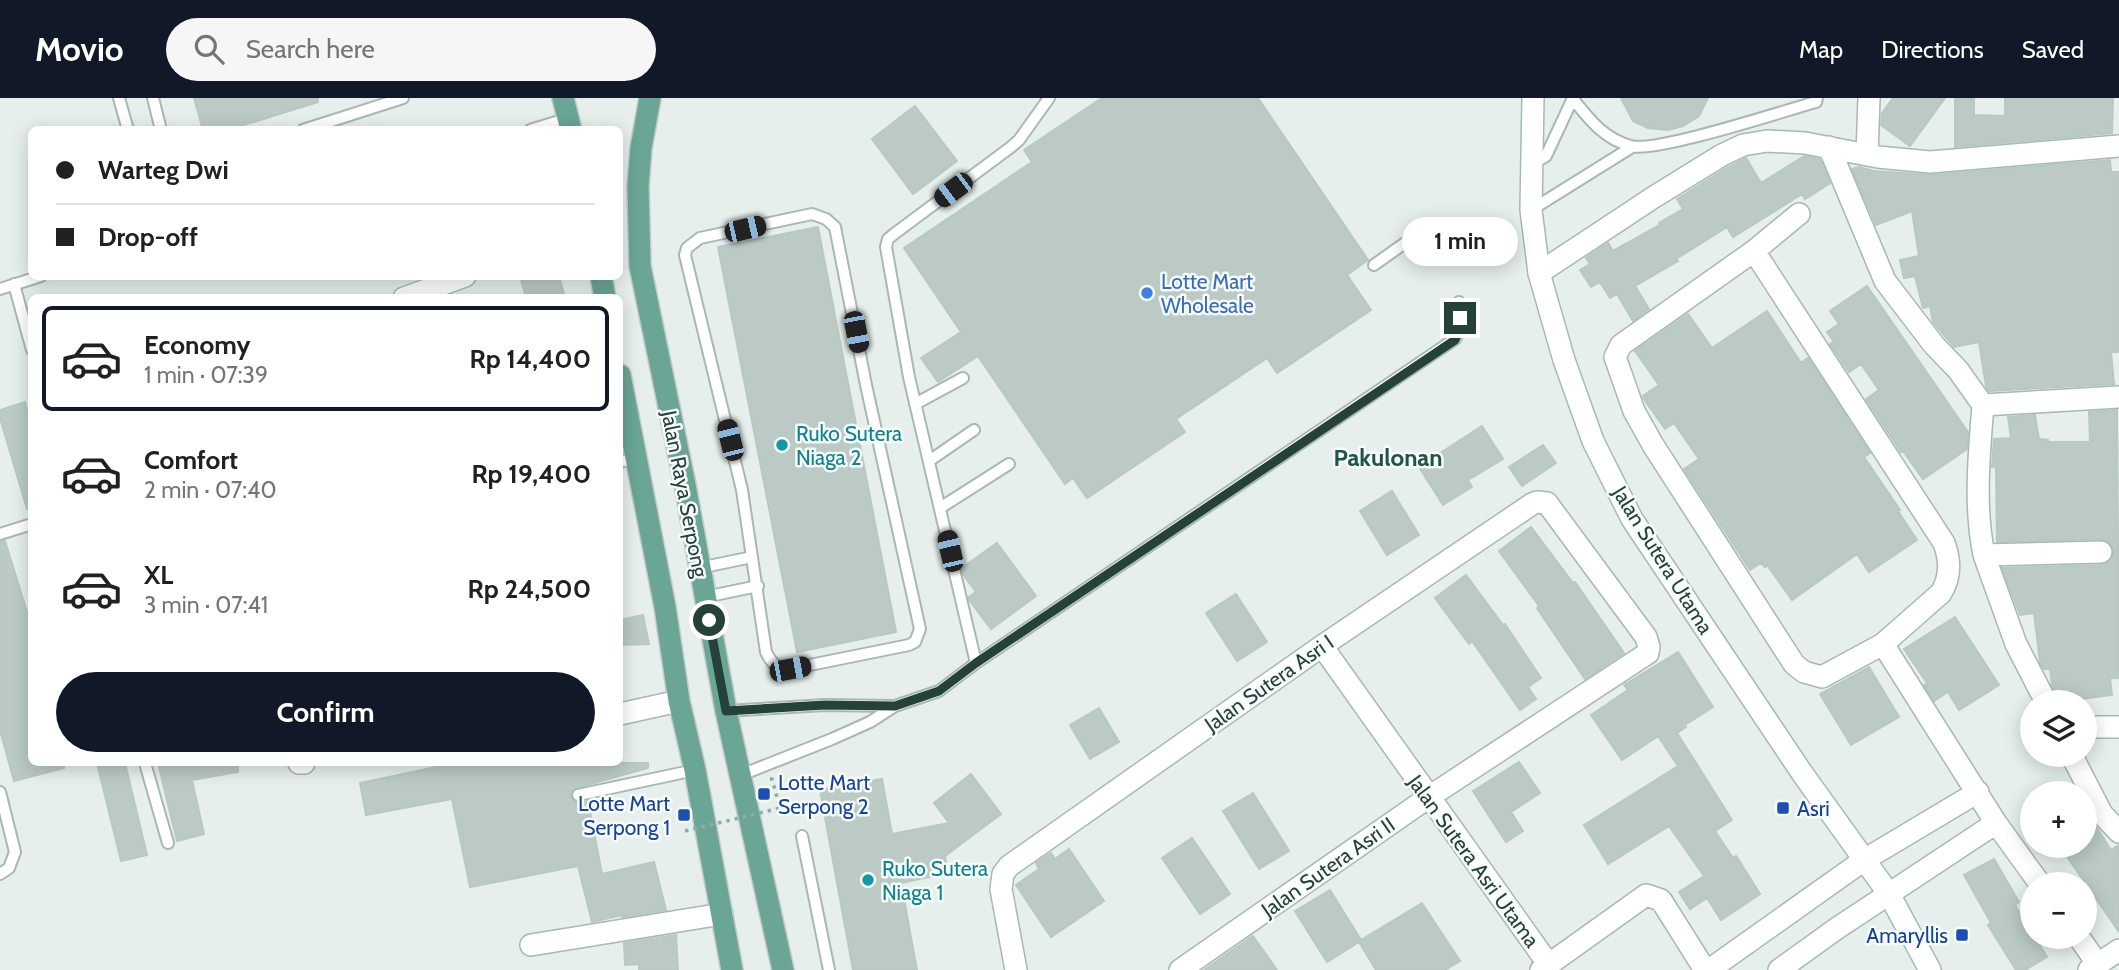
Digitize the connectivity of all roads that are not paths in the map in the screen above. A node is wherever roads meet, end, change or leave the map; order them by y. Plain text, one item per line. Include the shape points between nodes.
1 (119, 98) edge
2 (153, 98) edge
3 (403, 98) edge
4 (650, 98) edge
5 (1049, 98) edge
6 (1533, 98) edge
7 (1573, 98) edge
8 (1817, 98) edge
9 (1869, 98) edge
10 (568, 115) edge
11 (127, 126) edge
12 (160, 126) edge
13 (316, 126) edge
14 (540, 126) edge
15 (1556, 133) junction
16 (1632, 146) junction
17 (1829, 146) junction
18 (2119, 146) edge
19 (1867, 155) junction
20 (1531, 162) junction
21 (1531, 210) junction
22 (1799, 214) dead end
23 (1458, 229) dead end
24 (1754, 251) junction
25 (1374, 265) dead end
26 (1539, 273) junction
27 (28, 280) edge
28 (454, 280) edge
29 (14, 284) junction
30 (0, 289) edge
31 (415, 294) edge
32 (1459, 302) dead end
33 (28, 335) edge
34 (963, 378) dead end
35 (2119, 397) edge
36 (915, 404) junction
37 (1983, 405) junction
38 (623, 407) edge
39 (974, 430) dead end
40 (628, 460) edge
41 (929, 461) junction
42 (1009, 464) dead end
43 (940, 508) junction
44 (28, 525) edge
45 (0, 534) edge
46 (2101, 552) dead end
47 (1984, 555) junction
48 (752, 557) junction
49 (699, 568) junction
50 (758, 586) junction
51 (705, 597) junction
52 (1883, 643) junction
53 (1322, 646) junction
54 (1649, 647) joint
55 (976, 663) junction
56 (2040, 690) edge
57 (679, 701) junction
58 (895, 706) junction
59 (726, 711) junction
60 (623, 713) edge
61 (2097, 727) edge
62 (2119, 727) edge
63 (146, 766) edge
64 (2078, 767) edge
65 (695, 770) junction
66 (742, 780) junction
67 (0, 792) edge
68 (1978, 792) junction
69 (578, 795) dead end
70 (1429, 797) junction
71 (1996, 823) junction
72 (2119, 832) edge
73 (802, 836) dead end
74 (168, 843) dead end
75 (1864, 860) junction
76 (2031, 872) edge
77 (0, 874) edge
78 (1889, 894) junction
79 (722, 914) junction
80 (531, 945) dead end
81 (2084, 949) edge
82 (2119, 950) edge
83 (1545, 967) edge
84 (2093, 967) edge
85 (732, 970) edge
86 (783, 970) edge
87 (829, 970) edge
88 (1016, 970) edge
89 (1180, 970) edge
90 (1707, 970) edge
91 (1779, 970) edge
92 (1930, 970) edge

1 - 11 lane
2 - 12 lane
3 - 13 lane
4 - 49 main road, Jalan Raya Serpong via 638,186 640,267
5 - 36 lane via 1019,139 888,240
6 - 20 street, Jalan Sutera Utama
7 - 15 lane
7 - 16 lane via 1596,128
8 - 16 lane via 1816,102 1670,142
9 - 19 street
10 - 14 lane
15 - 20 lane
15 - 20 lane via 1547,162
16 - 21 lane
17 - 19 street
17 - 26 street via 1767,141 1743,145
17 - 37 street via 1885,281
18 - 19 street via 1930,162
20 - 21 street, Jalan Sutera Utama
21 - 26 street, Jalan Sutera Utama
22 - 24 street
23 - 25 lane via 1412,239
24 - 52 street via 1948,554 1941,593
24 - 52 street via 1621,345 1615,357 1634,411 1653,445 1794,664 1822,677
26 - 75 street, Jalan Sutera Utama via 1593,441 1632,519
27 - 29 lane
28 - 31 street
29 - 30 lane
29 - 33 lane
32 - 55 lane via 1455,340
34 - 36 lane
35 - 37 street
36 - 41 lane
37 - 47 street via 1979,529
38 - 40 main road, Jalan Raya Serpong
39 - 41 lane
40 - 57 main road, Jalan Raya Serpong via 665,607
41 - 43 lane
42 - 43 lane
43 - 55 lane
44 - 45 lane
46 - 47 street
47 - 56 street via 2016,643
48 - 49 lane
48 - 50 lane
48 - 50 lane via 742,490 685,255 700,239 812,214 835,226 919,635 909,645 780,668 766,652
49 - 51 main road, Jalan Raya Serpong
50 - 51 lane
51 - 59 main road, Jalan Raya Serpong
52 - 68 street
53 - 54 street, Jalan Sutera Asri I via 1542,501 1646,636
53 - 70 street, Jalan Sutera Asri Utama
53 - 88 street, Jalan Sutera Asri I via 1015,861 1003,874 1001,889
54 - 70 street, Jalan Sutera Asri II via 1645,656
55 - 58 lane via 939,691
57 - 60 street
57 - 65 main road, Jalan Raya Serpong
58 - 59 lane
58 - 66 lane via 870,723
59 - 66 main road, Jalan Raya Serpong
61 - 62 street
63 - 74 lane
64 - 72 street via 2102,814
65 - 69 lane
65 - 79 main road, Jalan Raya Serpong
66 - 86 main road, Jalan Raya Serpong
67 - 77 lane via 15,852 9,868
68 - 71 street
68 - 75 street
70 - 83 street, Jalan Sutera Asri Utama
70 - 89 street, Jalan Sutera Asri II
71 - 76 street
71 - 78 street
73 - 87 lane
75 - 78 street, Jalan Sutera Utama
75 - 90 street
78 - 91 street
78 - 92 street, Jalan Sutera Utama
79 - 80 street
79 - 85 main road, Jalan Raya Serpong
81 - 84 street
82 - 84 street
83 - 90 street, Jalan Sutera Asri Utama via 1642,897 1652,895 1661,900

